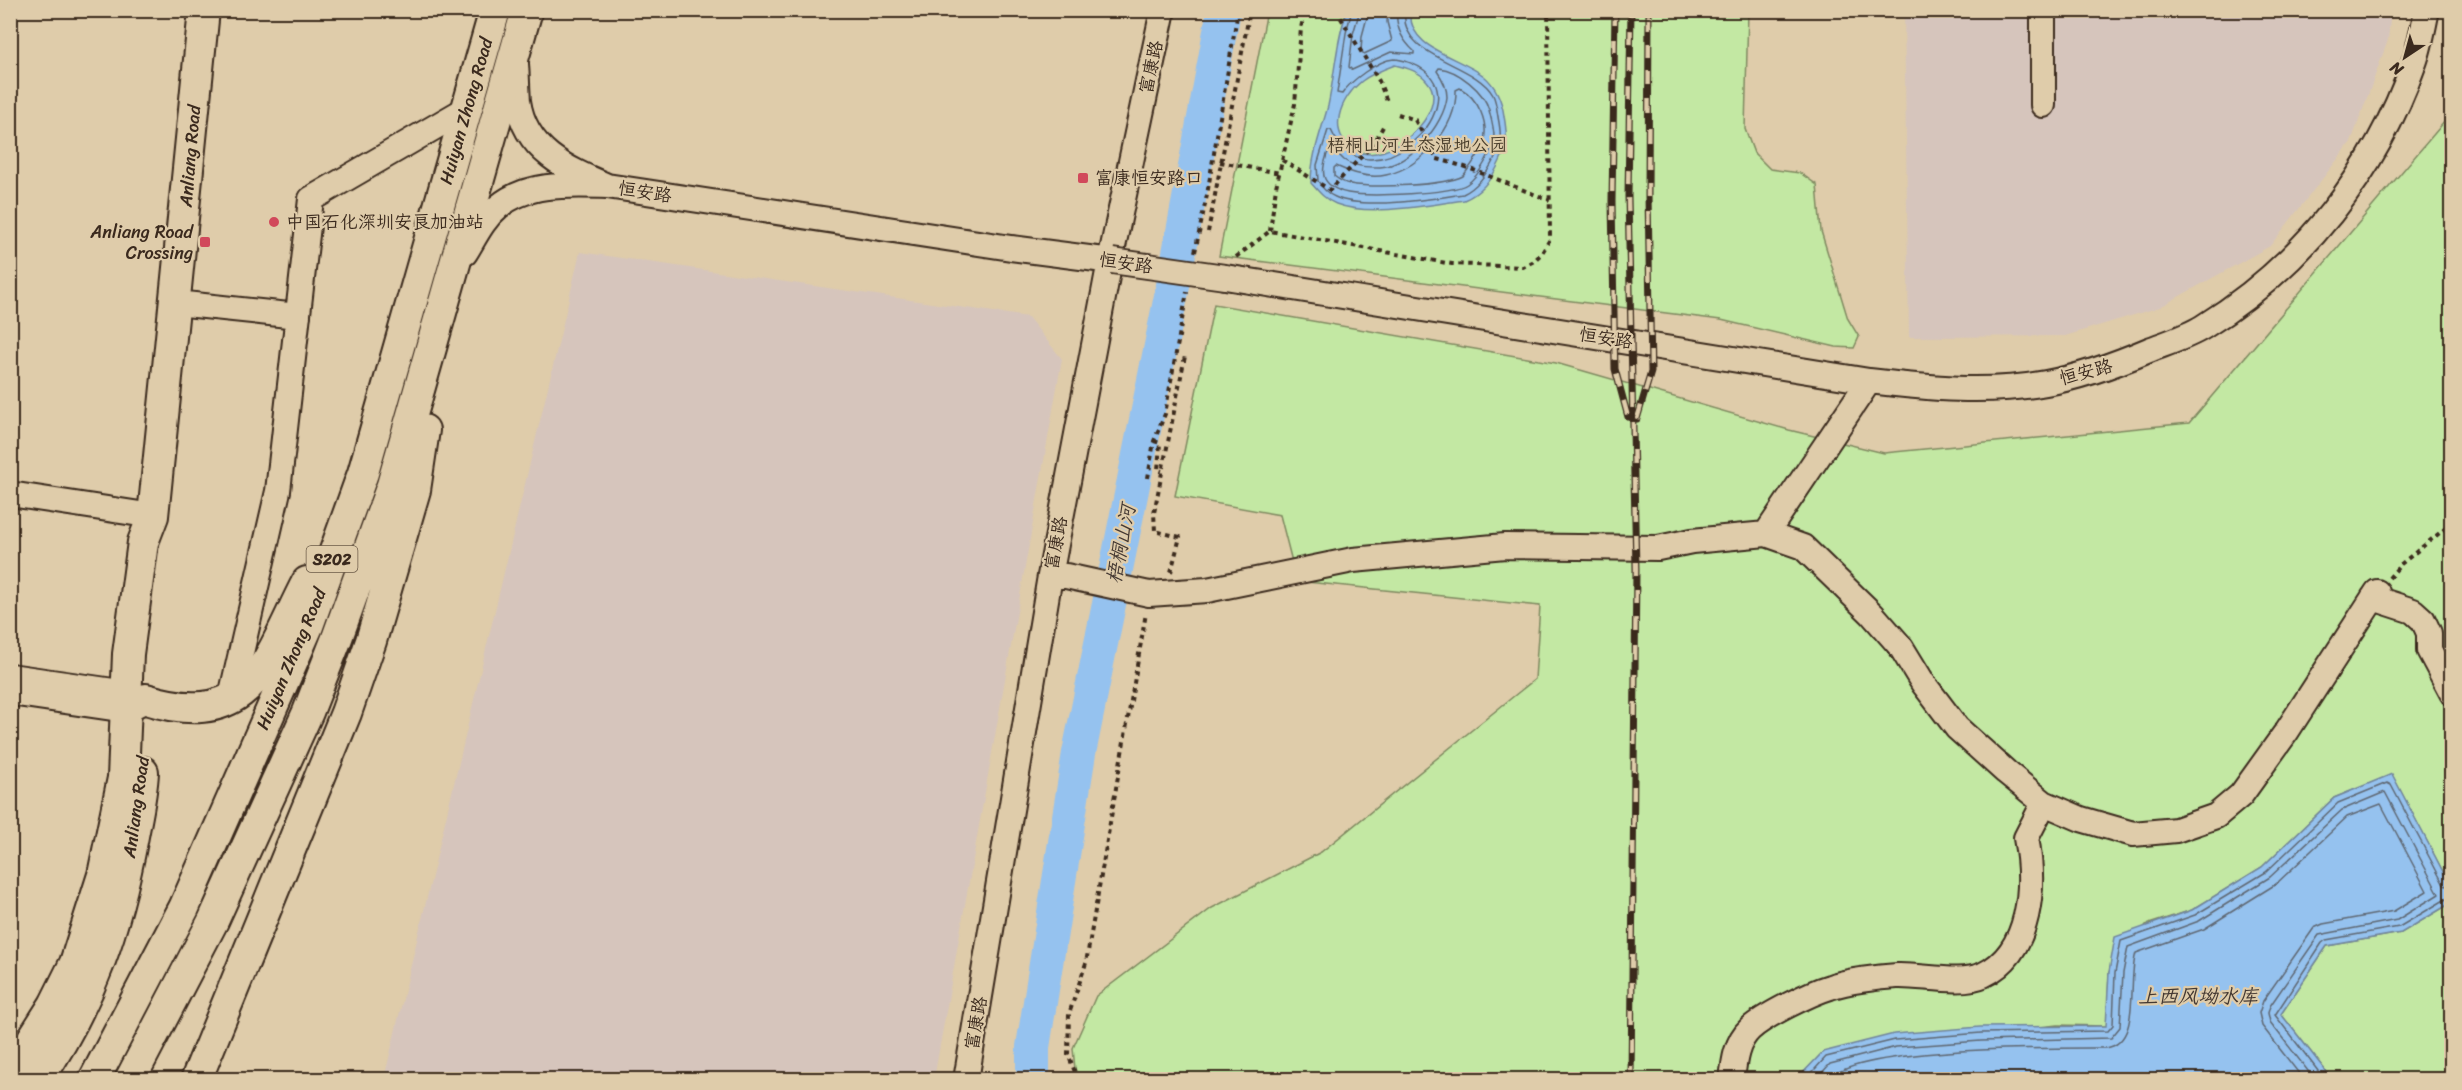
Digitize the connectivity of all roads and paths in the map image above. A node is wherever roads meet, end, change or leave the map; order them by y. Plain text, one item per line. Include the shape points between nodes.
1 (204, 10) edge
2 (495, 10) edge
3 (527, 10) edge
4 (1163, 10) edge
5 (1238, 10) edge
6 (1250, 10) edge
7 (1305, 10) edge
8 (1336, 10) edge
9 (1548, 10) edge
10 (2043, 10) edge
11 (2427, 10) edge
12 (516, 51) junction
13 (1388, 104) dead end
14 (2043, 105) dead end
15 (466, 109) junction
16 (1398, 114) dead end
17 (1385, 123) dead end
18 (1282, 160) junction
19 (1220, 162) junction
20 (1280, 173) junction
21 (607, 186) junction
22 (1215, 192) junction
23 (1207, 195) junction
24 (1550, 200) junction
25 (1270, 231) junction
26 (1208, 232) dead end
27 (1111, 261) junction
28 (1193, 262) dead end
29 (453, 273) junction
30 (1225, 277) junction
31 (1188, 284) dead end
32 (176, 303) junction
33 (442, 310) junction
34 (298, 316) junction
35 (1185, 356) dead end
36 (1869, 381) junction
37 (1154, 441) junction
38 (1162, 471) junction
39 (363, 473) junction
40 (1148, 478) dead end
41 (10, 494) edge
42 (153, 516) junction
43 (2451, 523) edge
44 (1766, 534) junction
45 (1171, 573) dead end
46 (1058, 576) junction
47 (1142, 593) junction
48 (2375, 595) junction
49 (10, 676) edge
50 (10, 693) edge
51 (2451, 693) edge
52 (133, 701) junction
53 (230, 701) junction
54 (2044, 803) junction
55 (10, 1074) edge
56 (38, 1080) edge
57 (94, 1080) edge
58 (130, 1080) edge
59 (196, 1080) edge
60 (966, 1080) edge
61 (1078, 1080) edge
62 (1732, 1080) edge

1 - 32 main road, Anliang Road
2 - 15 main road, Huiyan Zhong Road / S202
3 - 12 main road, Huiyan Zhong Road / S202
4 - 27 street, 富康路
5 - 23 path
6 - 19 path
7 - 18 path via 1294,104
8 - 13 path via 1379,81
9 - 24 path
10 - 14 street
11 - 36 street, 恒安路 via 2415,62 2389,124 2354,186 2314,237 2263,285 2202,328 2115,365 2046,383 1982,389
12 - 21 street via 518,102 533,136 554,161
12 - 29 main road, Huiyan Zhong Road / S202
15 - 34 street via 311,199
15 - 39 main road, Huiyan Zhong Road / S202
16 - 24 path via 1415,120 1437,159
17 - 18 path via 1374,143 1330,190
18 - 20 path
19 - 20 path
19 - 22 path
20 - 25 path
21 - 27 street, 恒安路
21 - 29 street via 557,185 507,201 483,222
22 - 23 path
22 - 26 path
23 - 28 path
24 - 25 path via 1550,239 1542,253 1523,267 1452,264
25 - 30 path via 1228,263
27 - 30 street, 恒安路, bridge
27 - 46 street, 富康路
29 - 33 main road, Huiyan Zhong Road / S202
30 - 36 street, 恒安路
31 - 37 path via 1165,414
32 - 34 street
32 - 42 main road, Anliang Road
33 - 58 main road, Huiyan Zhong Road / S202 via 392,485 308,712 213,921
33 - 59 main road via 415,490 371,641 346,713
34 - 53 street via 278,492
35 - 38 path
36 - 44 street
37 - 38 path via 1160,443 1158,470
37 - 40 path
38 - 45 path via 1154,513 1155,531 1180,537
39 - 53 main road via 263,668
39 - 57 main road, Huiyan Zhong Road / S202 via 308,626 189,897
41 - 42 street
42 - 52 main road, Anliang Road via 143,542 129,654
43 - 48 path via 2401,564
44 - 47 street via 1658,548 1505,546 1353,560 1207,590
44 - 54 street via 1803,547 1901,647 1957,729
46 - 47 street
46 - 60 street, 富康路
47 - 61 path via 1086,963 1069,1014 1068,1054
48 - 51 street via 2414,611 2423,620 2429,633 2429,650
48 - 54 street via 2241,795 2216,816 2176,830 2133,834
49 - 52 street
50 - 52 street
52 - 53 main road via 190,708
52 - 55 main road, Anliang Road via 123,778 90,920 54,1005
52 - 56 main road, Anliang Road via 143,782 128,867 95,978
54 - 62 street via 2025,838 2031,862 2026,922 2013,951 1999,966 1981,976 1964,979 1897,976 1830,986 1749,1030 1736,1051

